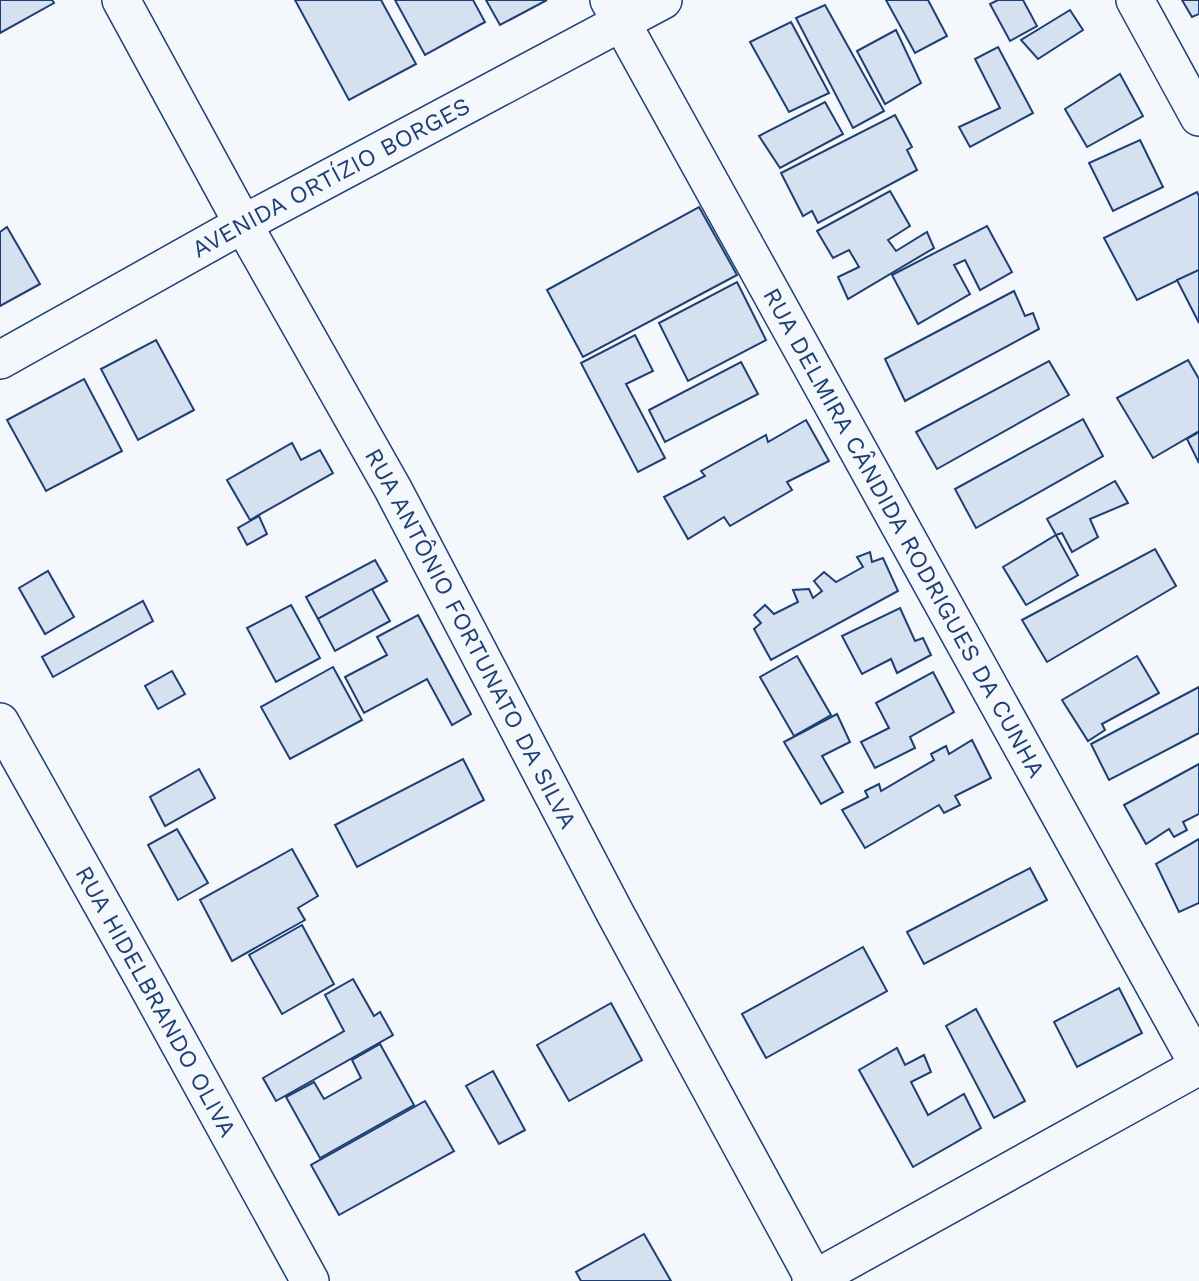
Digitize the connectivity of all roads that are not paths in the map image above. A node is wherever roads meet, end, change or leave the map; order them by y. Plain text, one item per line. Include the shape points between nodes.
1 (121, 0) edge
2 (663, 0) edge
3 (1135, 0) edge
4 (616, 11) edge
5 (1199, 117) edge
6 (243, 224) junction
7 (0, 360) edge
8 (0, 722) edge
9 (1199, 1066) edge
10 (813, 1280) edge
11 (310, 1281) edge

1 - 6 street, RUA ANTÔNIO FORTUNATO DA SILVA
2 - 4 street, AVENIDA ORTÍZIO BORGES
3 - 5 street
4 - 6 street, AVENIDA ORTÍZIO BORGES
4 - 9 street, RUA DELMIRA CÂNDIDA RODRIGUES DA CUNHA
6 - 7 street, AVENIDA ORTÍZIO BORGES
6 - 10 street, RUA ANTÔNIO FORTUNATO DA SILVA via 393,489
8 - 11 street, RUA HIDELBRANDO OLIVA
9 - 10 street

